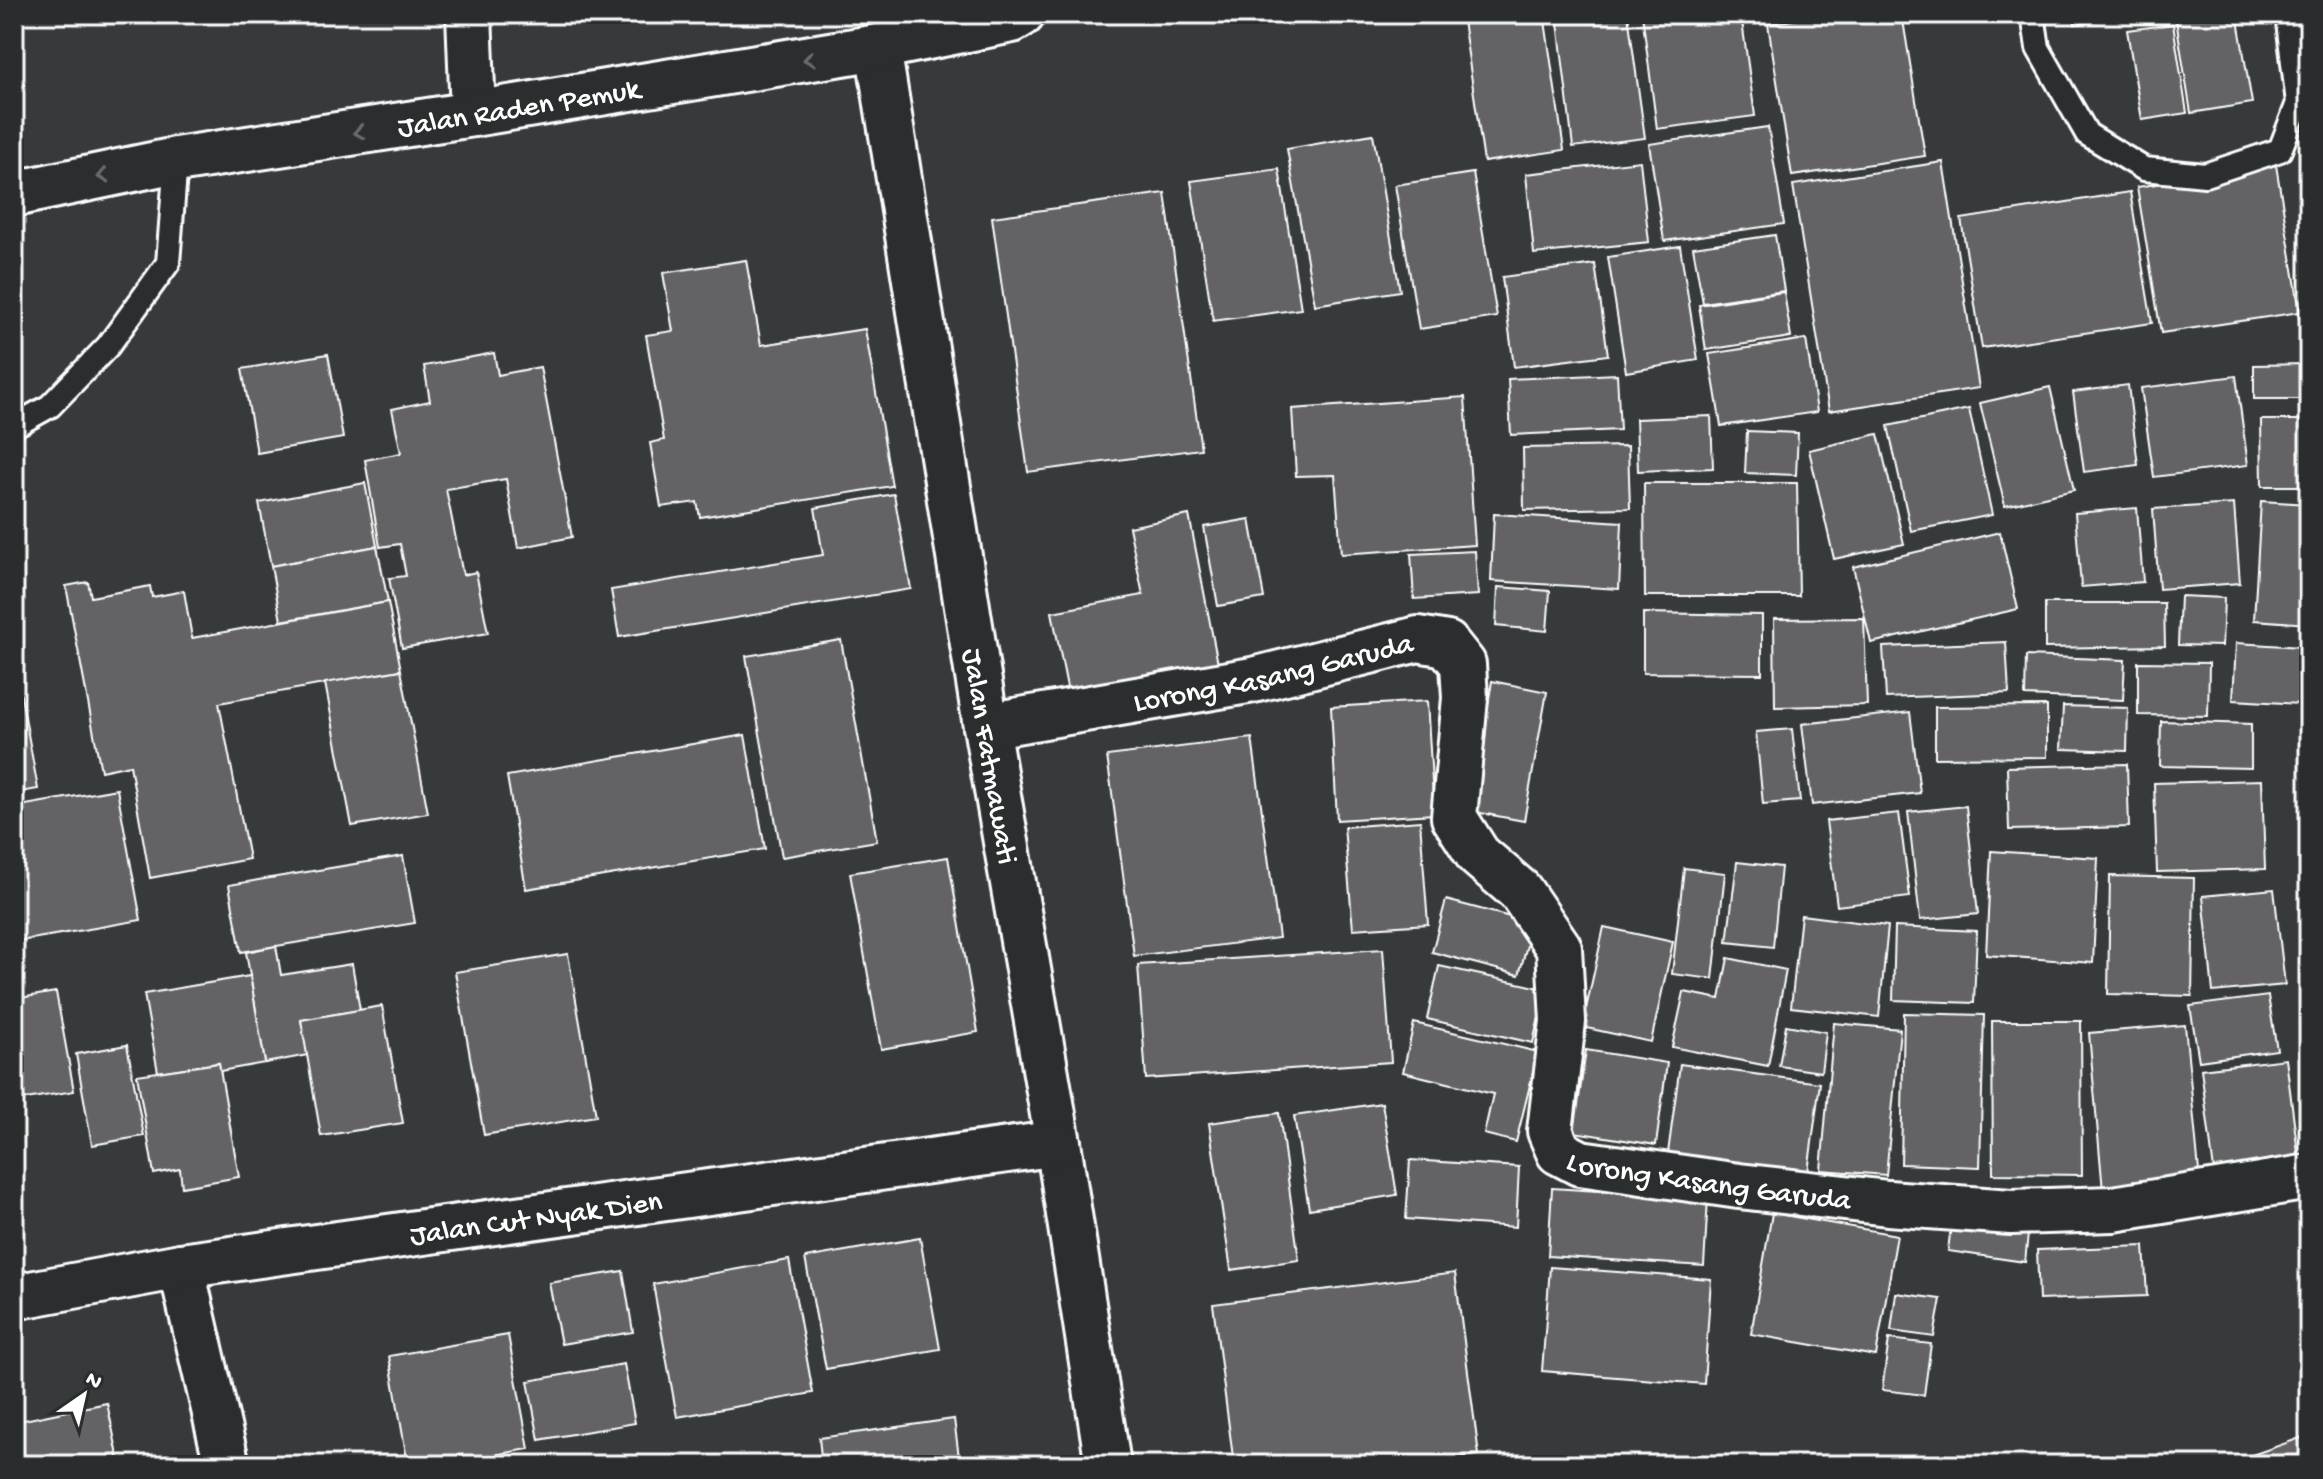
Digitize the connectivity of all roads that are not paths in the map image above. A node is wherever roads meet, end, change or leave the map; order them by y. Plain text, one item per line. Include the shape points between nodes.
1 (469, 14) edge
2 (1022, 14) edge
3 (2033, 14) edge
4 (2287, 14) edge
5 (878, 47) junction
6 (473, 114) junction
7 (176, 160) junction
8 (14, 194) edge
9 (14, 426) edge
10 (986, 726) junction
11 (1058, 1143) junction
12 (2309, 1177) edge
13 (181, 1266) junction
14 (14, 1297) edge
15 (227, 1465) edge
16 (1108, 1465) edge

1 - 6 main road
2 - 5 main road, Jalan Raden Pemuk
3 - 4 lane via 2038,48 2087,134 2144,169 2205,175 2280,150 2298,103
5 -> 6 main road, Jalan Raden Pemuk
5 - 10 main road, Jalan Fatmawati
6 -> 7 main road, Jalan Raden Pemuk
7 -> 8 main road, Jalan Raden Pemuk
7 - 9 lane via 168,263 108,346 50,406
10 - 11 main road, Jalan Fatmawati
10 - 12 main road, Lorong Kasang Garuda via 1253,680 1418,639 1447,644 1463,664 1465,698 1454,817 1478,855 1520,891 1559,948 1563,1021 1550,1131 1559,1152 1580,1163 1739,1186 2011,1212 2113,1209
11 - 13 main road, Jalan Cut Nyak Dien
11 - 16 main road, Jalan Fatmawati
13 - 14 main road, Jalan Cut Nyak Dien
13 - 15 main road

